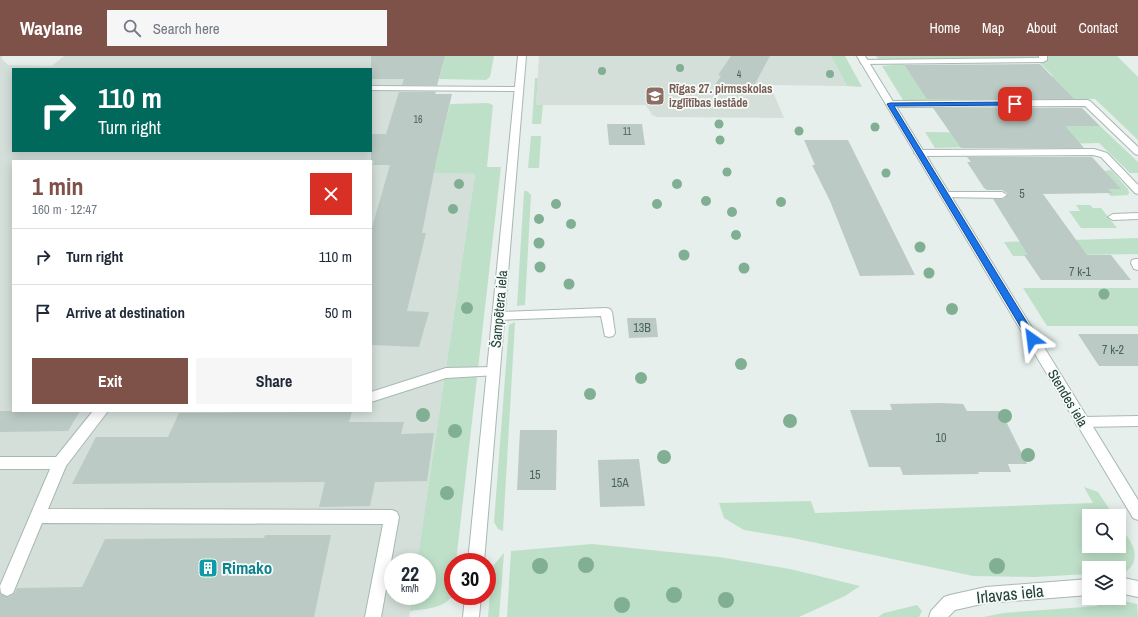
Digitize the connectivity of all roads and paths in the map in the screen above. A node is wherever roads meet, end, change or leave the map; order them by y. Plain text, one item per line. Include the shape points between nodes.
1 (522, 56) edge
2 (1043, 56) edge
3 (862, 59) edge
4 (373, 88) edge
5 (519, 89) junction
6 (890, 104) junction
7 (1138, 152) edge
8 (919, 153) junction
9 (1138, 191) edge
10 (945, 195) junction
11 (1002, 195) dead end
12 (1138, 216) edge
13 (1113, 217) dead end
14 (498, 316) junction
15 (609, 333) dead end
16 (493, 372) junction
17 (372, 397) edge
18 (100, 412) edge
19 (1138, 421) edge
20 (1082, 422) junction
21 (0, 463) edge
22 (60, 463) junction
23 (1138, 513) edge
24 (38, 516) junction
25 (477, 553) edge
26 (1126, 586) edge
27 (7, 588) dead end
28 (1082, 588) edge
29 (1138, 589) edge
30 (472, 605) edge
31 (373, 617) edge
32 (471, 617) edge
33 (937, 617) edge

1 - 5 street, Šampētera iela
2 - 3 street via 1043,60
3 - 6 street, Stendes iela
4 - 5 street
5 - 14 street, Šampētera iela
6 - 7 street via 1087,103
6 - 8 street, Stendes iela
8 - 9 street via 1094,152 1104,155
8 - 10 street, Stendes iela
10 - 11 street
10 - 20 street, Stendes iela
12 - 13 street
14 - 15 street via 606,312
14 - 16 street, Šampētera iela
16 - 17 street via 446,373
16 - 25 street, Šampētera iela
18 - 22 street
19 - 20 street
20 - 23 street, Stendes iela
21 - 22 street
22 - 24 street
24 - 27 street
24 - 31 street via 392,517
26 - 29 street
28 - 33 street, Irlavas iela via 986,595 950,603
30 - 32 street

